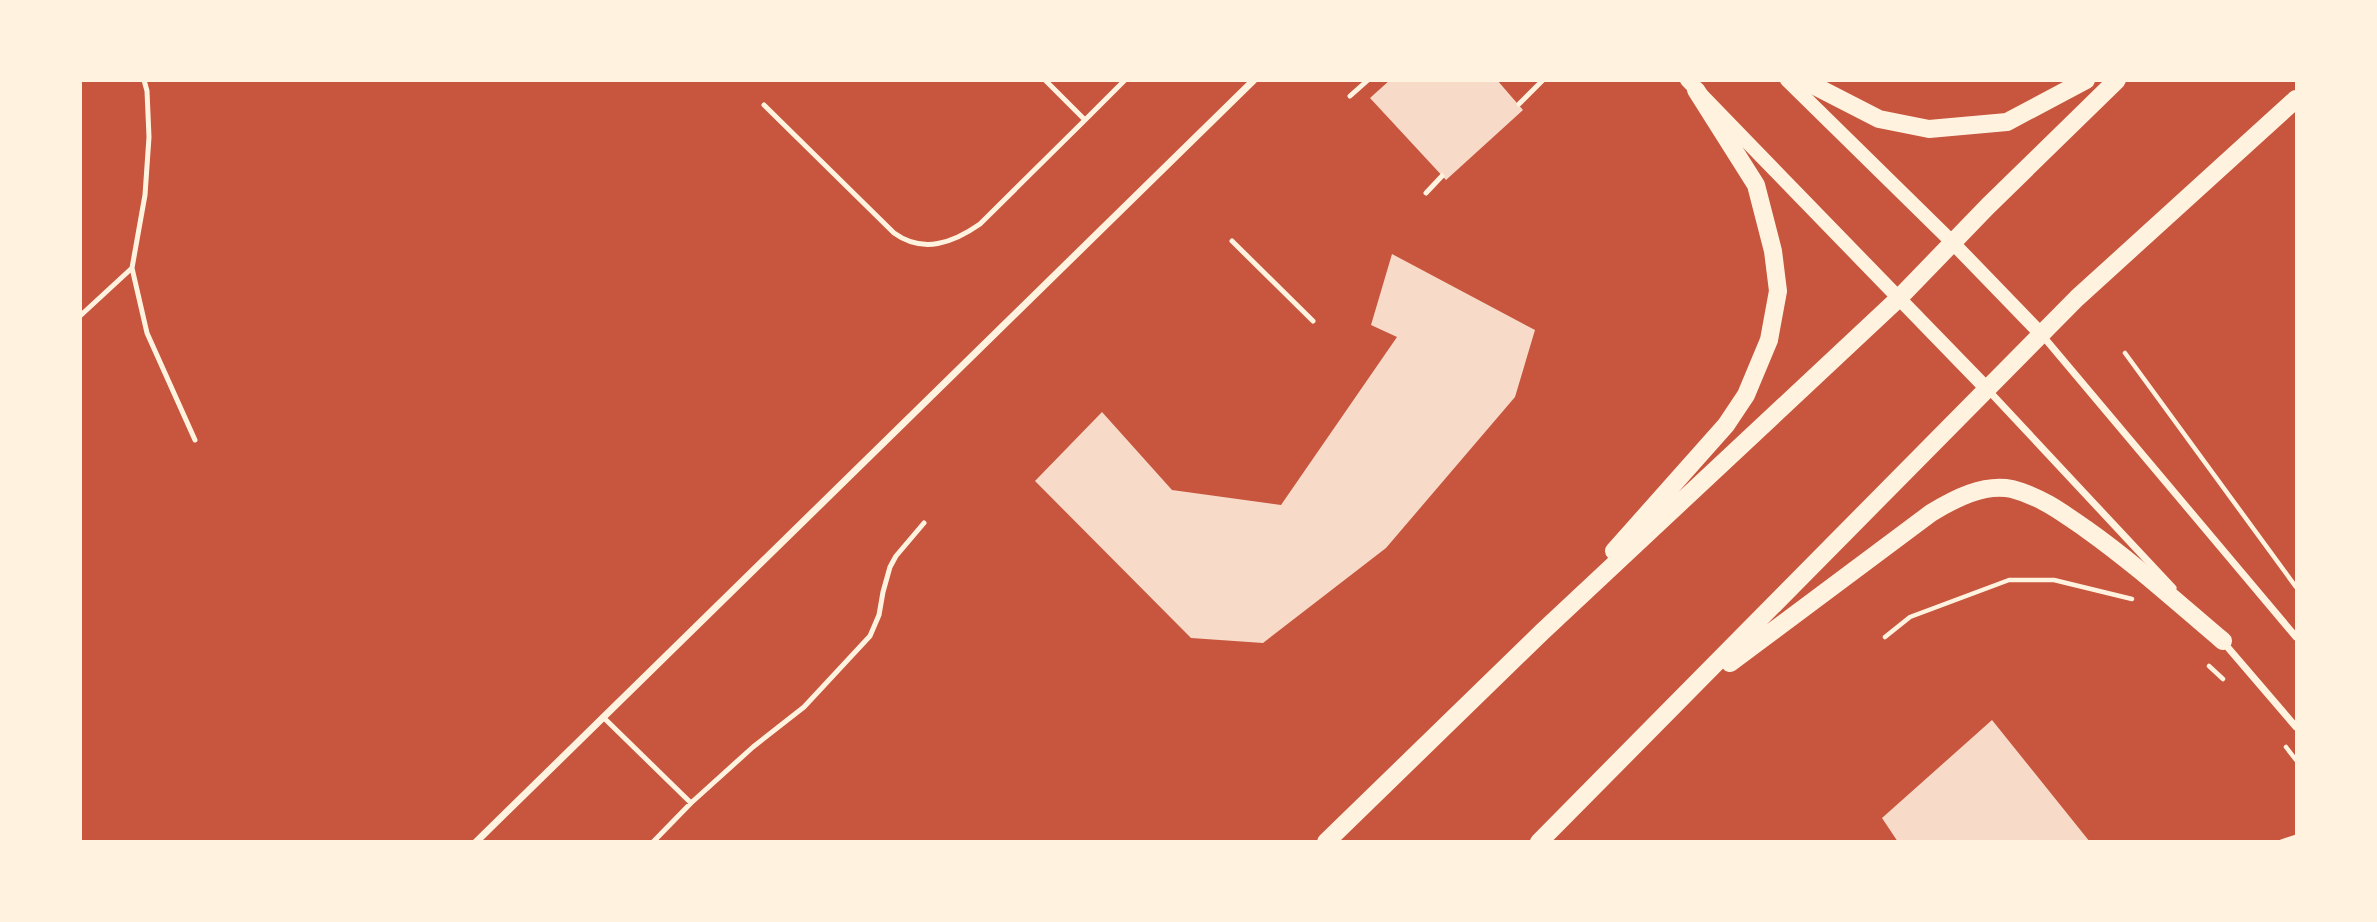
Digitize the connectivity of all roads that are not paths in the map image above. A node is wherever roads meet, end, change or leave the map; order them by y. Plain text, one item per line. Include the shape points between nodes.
1 (144, 80) edge
2 (1045, 80) edge
3 (1125, 80) edge
4 (1254, 80) edge
5 (1368, 80) edge
6 (1543, 80) edge
7 (1787, 80) edge
8 (1803, 80) edge
9 (2086, 80) edge
10 (2117, 80) edge
11 (1692, 85) edge
12 (1350, 96) dead end
13 (2297, 99) edge
14 (1519, 104) dead end
15 (764, 105) dead end
16 (1085, 120) junction
17 (1442, 176) dead end
18 (1426, 193) dead end
19 (1232, 241) dead end
20 (1952, 242) junction
21 (132, 268) junction
22 (1899, 298) junction
23 (80, 316) edge
24 (1313, 321) dead end
25 (2041, 334) junction
26 (1987, 389) junction
27 (195, 440) dead end
28 (924, 523) dead end
29 (1542, 632) junction
30 (2296, 636) edge
31 (2223, 641) junction
32 (1683, 698) junction
33 (603, 717) junction
34 (2297, 727) edge
35 (691, 803) junction
36 (2297, 837) edge
37 (476, 842) edge
38 (653, 842) edge
39 (1326, 842) edge
40 (1539, 842) edge
41 (2281, 842) edge

1 - 21 lane via 149,138
2 - 16 lane
3 - 16 lane
4 - 33 street
5 - 12 lane
6 - 14 lane
7 - 20 main road
8 - 9 main road via 1879,119 1929,129 2007,122
10 - 20 main road
11 - 22 main road
11 - 29 main road via 1756,185 1778,291 1769,340 1746,395 1726,425
13 - 25 main road
15 - 16 lane via 894,233 926,246 963,236 980,224
17 - 18 lane
19 - 24 lane
20 - 22 main road
20 - 25 main road
21 - 23 lane
21 - 27 lane via 147,333
22 - 26 main road
22 - 29 main road
25 - 26 main road
25 - 30 street
26 - 31 street
26 - 32 main road
28 - 35 lane via 890,567 870,636 804,707
29 - 39 main road
31 - 32 main road via 2123,555 2050,504 2011,489 1992,489 1955,499 1931,513
31 - 34 street
32 - 40 main road
33 - 35 lane
33 - 37 street
35 - 38 lane
36 - 41 lane

